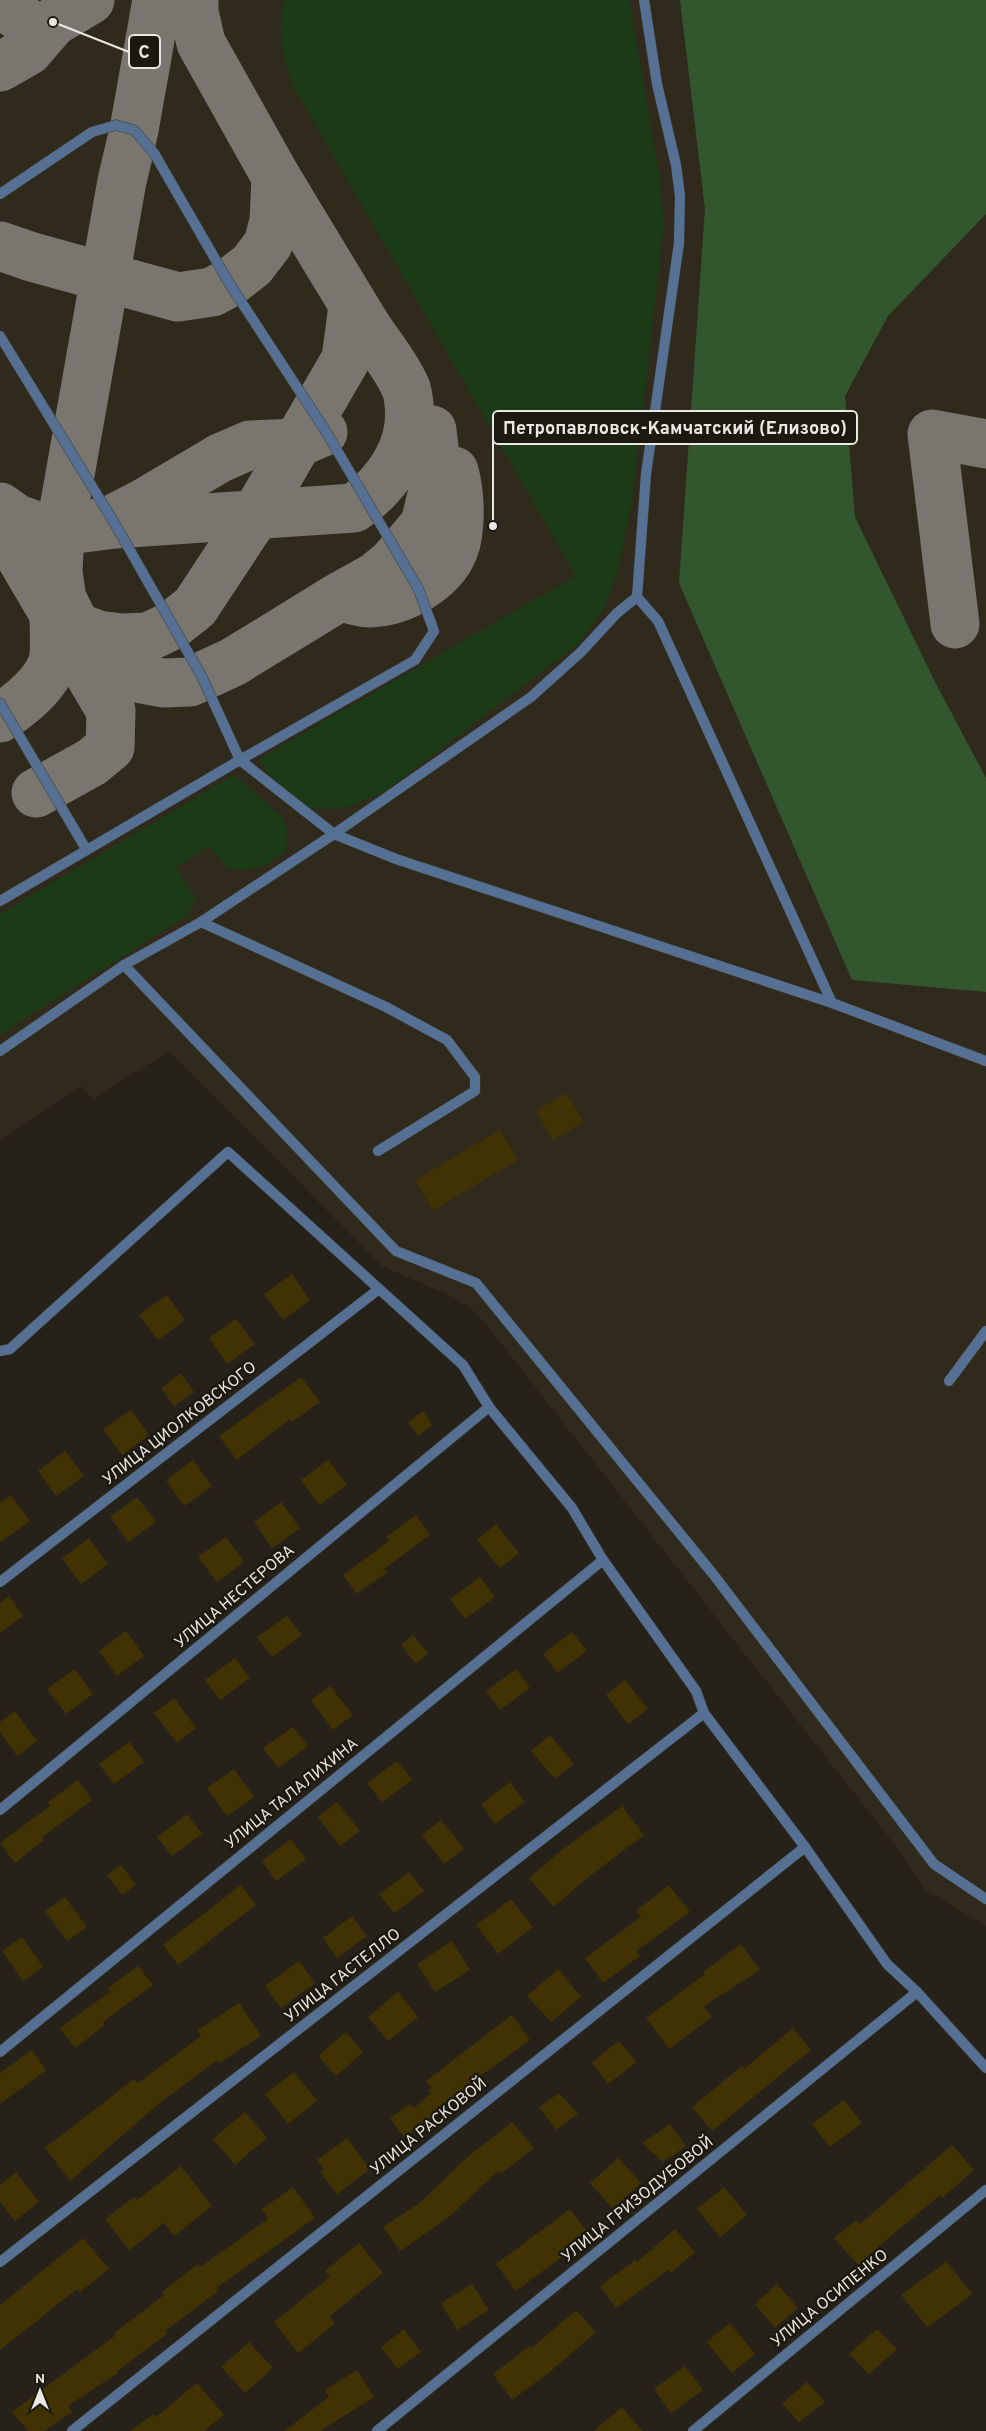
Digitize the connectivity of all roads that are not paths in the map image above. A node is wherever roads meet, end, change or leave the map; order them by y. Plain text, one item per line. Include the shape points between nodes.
1 (644, 0) edge
2 (0, 194) edge
3 (0, 336) edge
4 (637, 597) junction
5 (0, 704) edge
6 (240, 760) junction
7 (334, 834) junction
8 (86, 849) junction
9 (0, 902) edge
10 (201, 922) junction
11 (124, 965) junction
12 (832, 1003) junction
13 (0, 1051) edge
14 (986, 1061) edge
15 (378, 1150) dead end
16 (379, 1289) junction
17 (986, 1331) edge
18 (0, 1352) edge
19 (949, 1380) dead end
20 (489, 1407) junction
21 (603, 1560) junction
22 (0, 1582) edge
23 (704, 1713) junction
24 (0, 1810) edge
25 (805, 1847) junction
26 (986, 1899) edge
27 (917, 1992) junction
28 (0, 2052) edge
29 (986, 2068) edge
30 (986, 2190) edge
31 (0, 2262) edge
32 (72, 2431) edge
33 (377, 2431) edge
34 (693, 2431) edge

1 - 4 street via 680,196 679,243 646,474
2 - 6 street via 92,132 116,125 134,130 154,153 229,283 325,430 418,588 434,631 415,660
3 - 6 street via 115,524 202,678
4 - 7 street via 531,697
4 - 12 street via 658,621
5 - 8 street
6 - 7 street
6 - 8 street
7 - 10 street
7 - 12 street via 396,859
8 - 9 street
10 - 11 street
10 - 15 street via 386,1007 447,1040 474,1077 474,1091
11 - 13 street
11 - 26 street via 396,1251 476,1283 713,1574 934,1864
12 - 14 street
16 - 18 street via 228,1152 10,1349
16 - 20 street via 463,1365
16 - 22 street, УЛИЦА ЦИОЛКОВСКОГО
17 - 19 street
20 - 21 street via 572,1508
20 - 24 street, УЛИЦА НЕСТЕРОВА
21 - 23 street via 696,1691
21 - 28 street, УЛИЦА ТАЛАЛИХИНА
23 - 25 street
23 - 31 street, УЛИЦА ГАСТЕЛЛО
25 - 27 street via 887,1964
25 - 32 street, УЛИЦА РАСКОВОЙ
27 - 29 street
27 - 33 street, УЛИЦА ГРИЗОДУБОВОЙ
30 - 34 street, УЛИЦА ОСИПЕНКО

